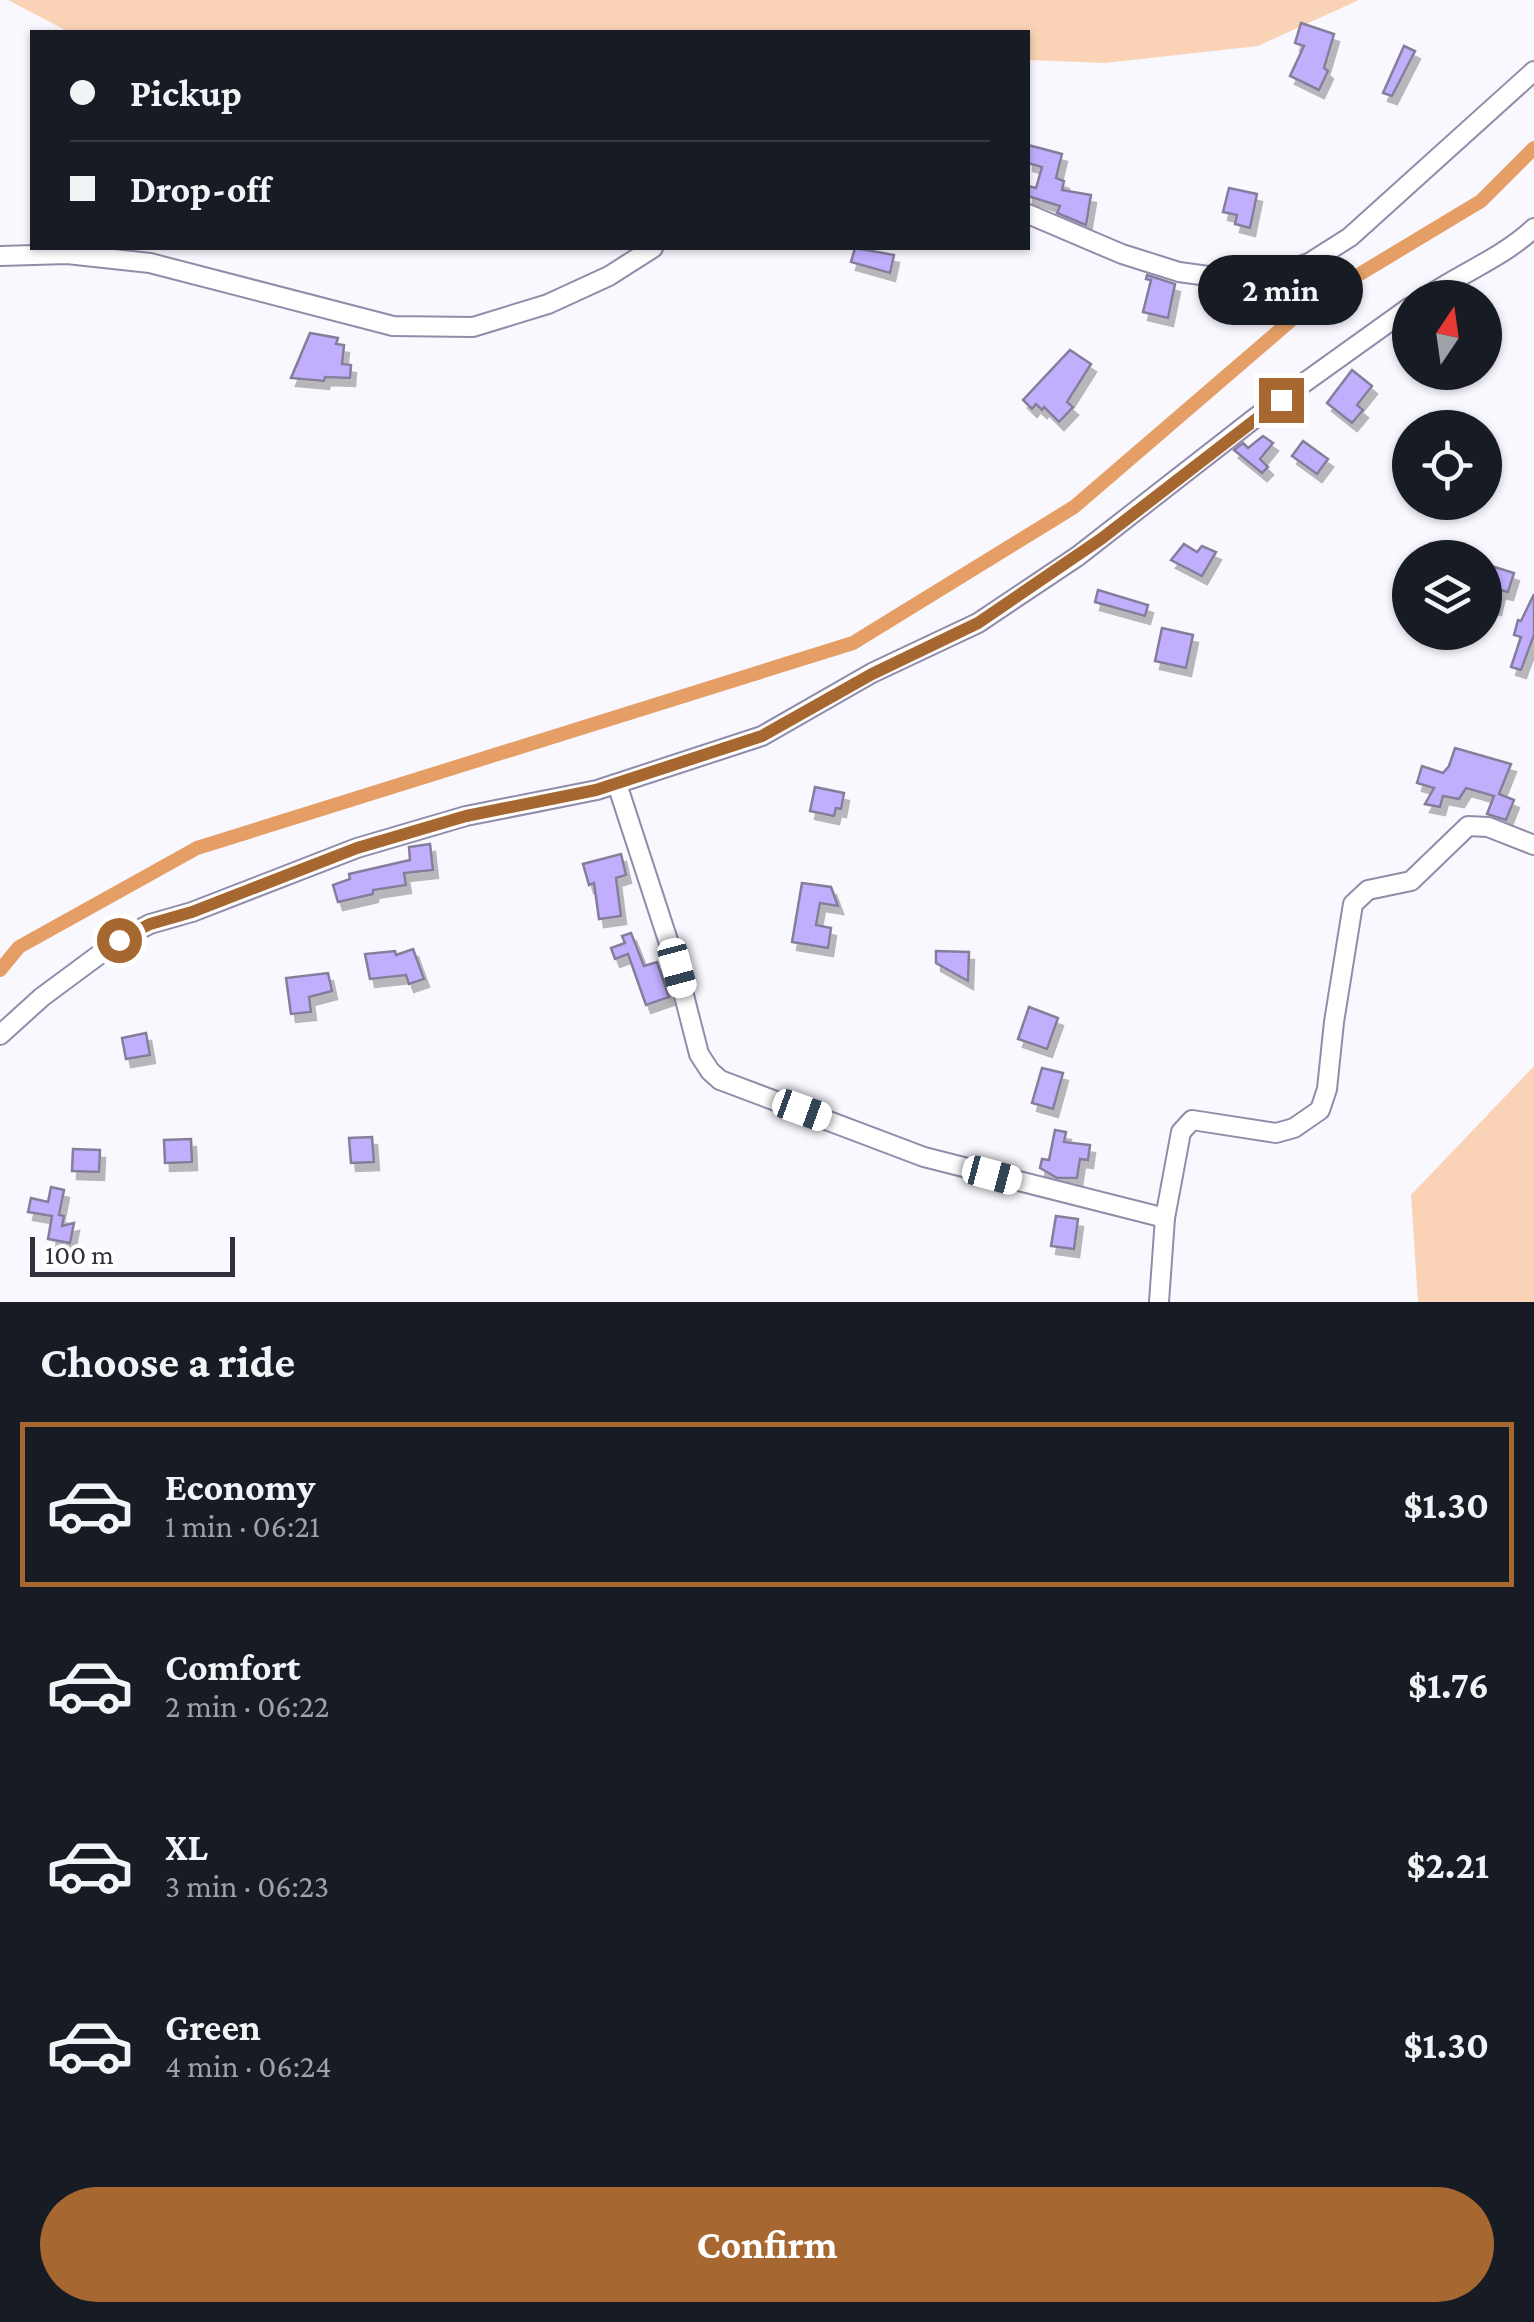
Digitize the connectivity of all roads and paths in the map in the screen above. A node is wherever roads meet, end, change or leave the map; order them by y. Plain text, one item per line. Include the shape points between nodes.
1 (1534, 70) edge
2 (1030, 215) edge
3 (1534, 228) edge
4 (650, 250) edge
5 (0, 256) edge
6 (1452, 280) edge
7 (1392, 320) edge
8 (617, 784) junction
9 (1534, 845) edge
10 (0, 1035) edge
11 (1166, 1218) junction
12 (1159, 1302) edge

1 - 2 street via 1350,237 1309,263 1252,282 1179,272
3 - 6 street
4 - 5 street via 548,304 473,327 393,326 150,262
7 - 8 street via 1078,556 978,623 762,736
8 - 10 street via 466,816 357,848 150,924 119,940
8 - 11 street via 699,1054 720,1080 924,1157
9 - 11 street via 1468,826 1410,881 1368,890 1354,904 1320,1110 1276,1133 1192,1120 1181,1132
11 - 12 street

